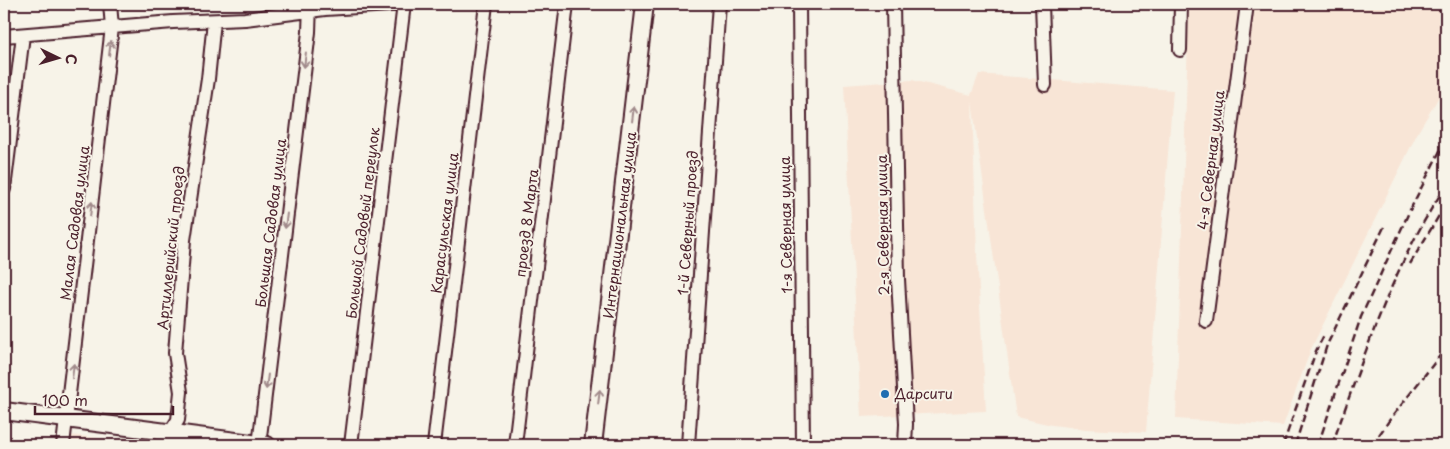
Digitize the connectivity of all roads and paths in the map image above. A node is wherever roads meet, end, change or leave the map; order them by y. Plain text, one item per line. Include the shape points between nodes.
1 (110, 4) edge
2 (404, 4) edge
3 (408, 4) edge
4 (486, 4) edge
5 (567, 4) edge
6 (646, 4) edge
7 (719, 4) edge
8 (799, 4) edge
9 (893, 4) edge
10 (1042, 4) edge
11 (1181, 4) edge
12 (1247, 4) edge
13 (310, 7) edge
14 (214, 21) junction
15 (112, 27) junction
16 (23, 35) junction
17 (4, 36) edge
18 (1180, 50) dead end
19 (1045, 85) dead end
20 (4, 189) edge
21 (1206, 321) dead end
22 (4, 411) edge
23 (67, 419) junction
24 (168, 440) edge
25 (63, 445) edge
26 (262, 445) edge
27 (352, 445) edge
28 (434, 445) edge
29 (515, 445) edge
30 (593, 445) edge
31 (688, 445) edge
32 (803, 445) edge
33 (905, 445) edge

1 - 15 street, Малая Садовая улица
2 - 3 street
2 - 13 street
2 - 27 street, Большой Садовый переулок
4 - 28 street, Карасульская улица
5 - 29 street, проезд 8 Марта
30 -> 6 main road, Интернациональная улица
7 - 31 street, 1-й Северный проезд
8 - 32 street, 1-я Северная улица
9 - 33 street, 2-я Северная улица
10 - 19 street
11 - 18 street
12 - 21 street, 4-я Северная улица
13 - 14 street
13 -> 26 street, Большая Садовая улица
14 - 15 street
14 - 24 street, Артиллерийский проезд via 184,240 175,353 181,392 178,420
15 - 16 street
23 -> 15 street, Малая Садовая улица
16 - 17 street
16 - 20 street
22 - 23 main road
23 - 24 main road
23 - 25 street, Малая Садовая улица
24 - 26 main road

